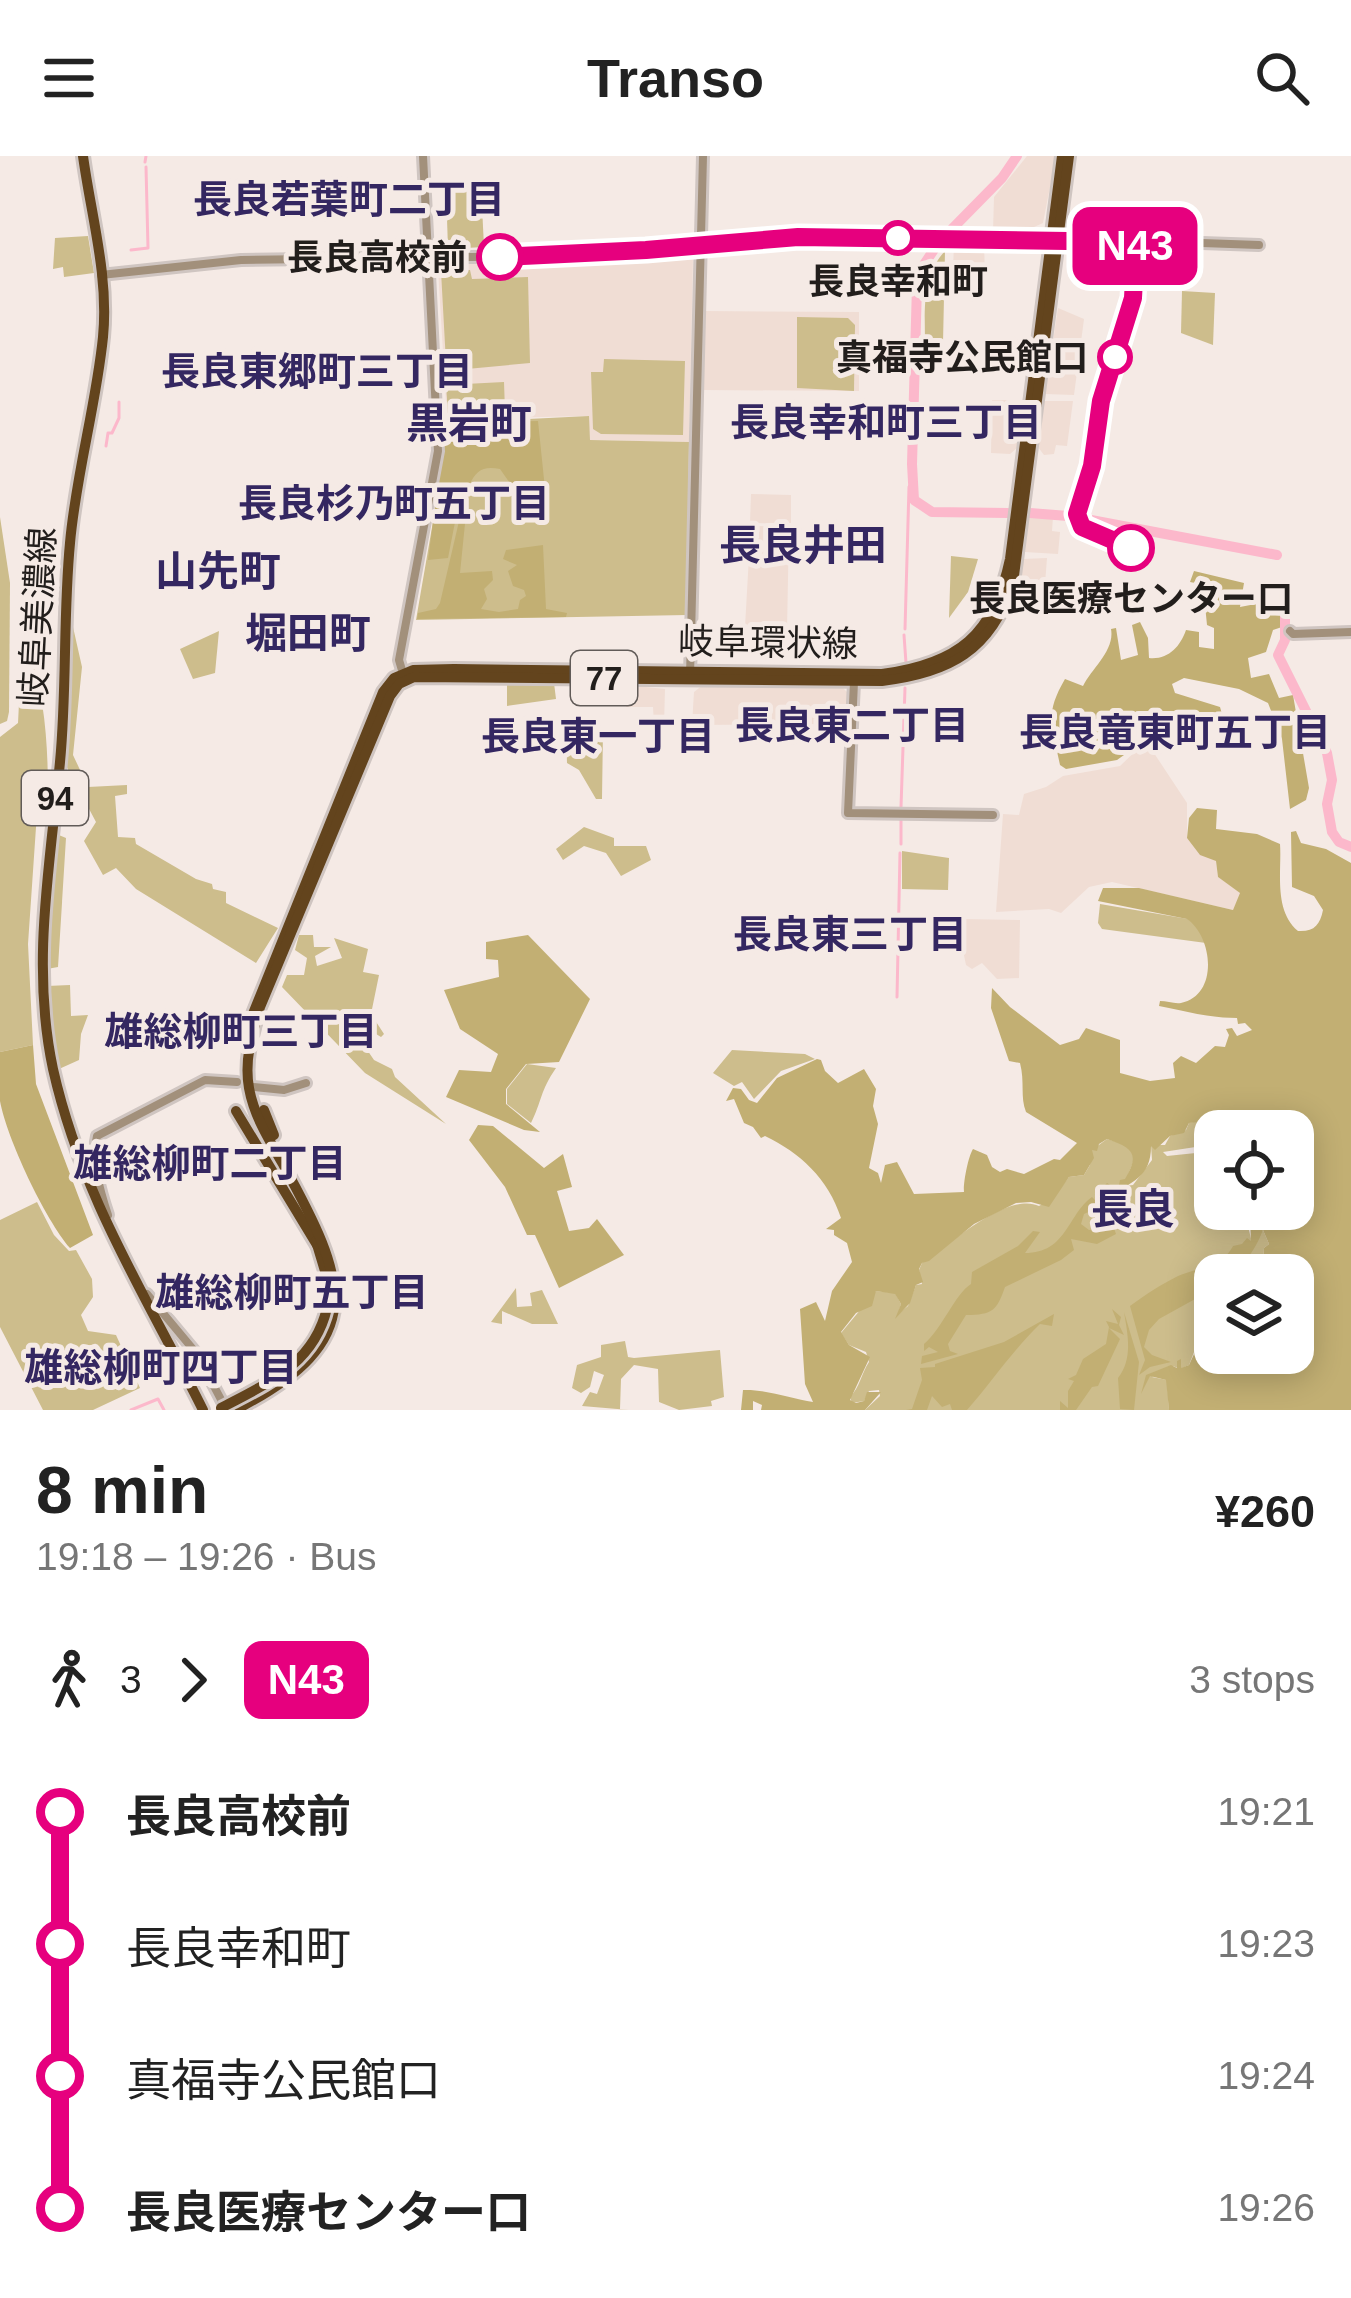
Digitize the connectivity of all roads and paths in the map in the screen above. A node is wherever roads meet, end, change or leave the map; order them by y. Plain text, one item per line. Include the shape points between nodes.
1 (83, 156) edge
2 (423, 156) edge
3 (703, 156) edge
4 (1065, 156) edge
5 (1055, 238) junction
6 (701, 245) junction
7 (1259, 245) dead end
8 (429, 255) junction
9 (101, 275) junction
10 (1291, 631) dead end
11 (1351, 632) edge
12 (690, 676) junction
13 (404, 677) junction
14 (854, 682) junction
15 (994, 815) dead end
16 (237, 1082) dead end
17 (307, 1083) dead end
18 (253, 1087) dead end
19 (264, 1110) dead end
20 (236, 1111) dead end
21 (109, 1233) junction
22 (323, 1249) junction
23 (132, 1281) junction
24 (225, 1409) edge
25 (203, 1410) edge

1 - 9 main road, 岐阜美濃線 / 94
2 - 8 street
3 - 6 street
4 - 5 main road, 岐阜環状線 / 77
5 - 6 street via 798,237
5 - 7 street
5 - 12 main road, 岐阜環状線 / 77 via 1010,559 981,630 916,670
5 - 14 main road, 岐阜環状線 / 77 via 1005,604 975,647 939,670
6 - 8 street
6 - 12 street
8 - 9 street via 241,260
8 - 13 street via 438,451 399,660
9 - 21 main road, 岐阜美濃線 / 94 via 104,337 68,555 42,947 54,1071
10 - 11 street
12 - 13 main road, 岐阜環状線 / 77
12 - 14 main road, 岐阜環状線 / 77
13 - 22 main road via 260,1007 248,1052 254,1107
14 - 15 street via 848,813
16 - 21 street via 205,1080 97,1136
17 - 18 street
19 - 22 main road via 325,1232
20 - 22 main road
21 - 23 main road, 岐阜美濃線 / 94
22 - 24 main road, bridge via 330,1310 319,1334 280,1376
23 - 24 street via 197,1354
23 - 25 main road, 岐阜美濃線 / 94

